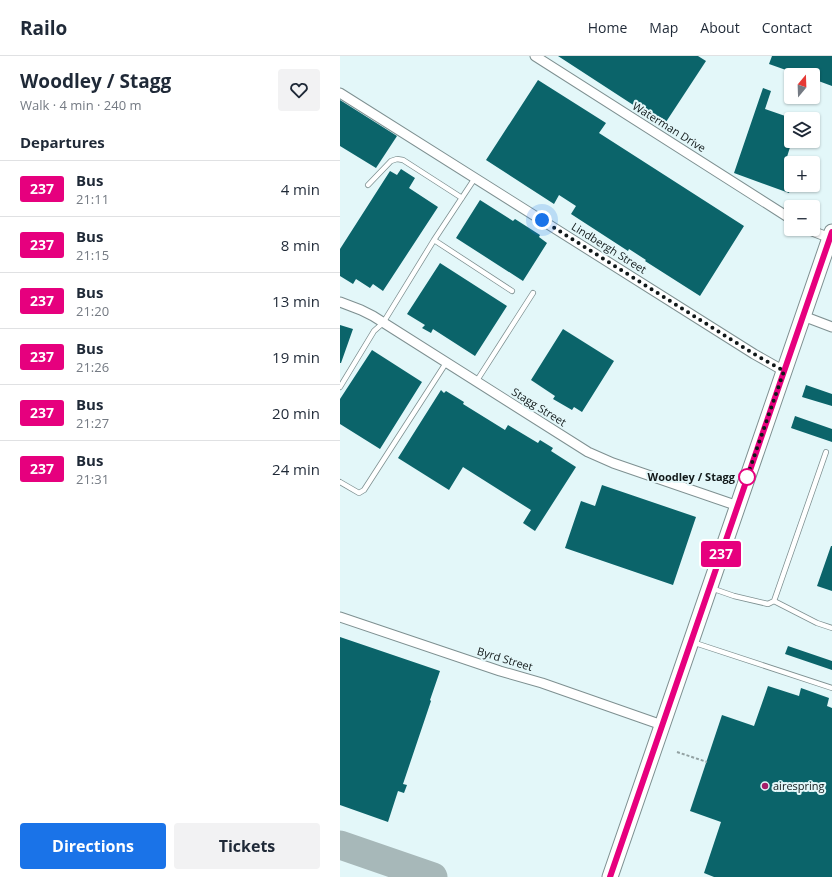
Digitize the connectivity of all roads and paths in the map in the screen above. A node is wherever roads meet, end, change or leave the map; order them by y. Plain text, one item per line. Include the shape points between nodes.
1 (535, 56) edge
2 (340, 93) edge
3 (475, 178) junction
4 (368, 185) dead end
5 (462, 198) junction
6 (784, 215) edge
7 (820, 232) edge
8 (831, 235) edge
9 (434, 240) junction
10 (512, 291) dead end
11 (533, 293) dead end
12 (340, 302) edge
13 (803, 316) junction
14 (382, 323) junction
15 (832, 327) edge
16 (446, 363) junction
17 (784, 371) junction
18 (476, 382) junction
19 (340, 387) edge
20 (826, 452) dead end
21 (340, 482) edge
22 (738, 506) junction
23 (710, 588) junction
24 (774, 601) junction
25 (340, 617) edge
26 (832, 628) edge
27 (691, 642) junction
28 (832, 688) edge
29 (662, 724) junction
30 (677, 752) dead end
31 (707, 762) dead end
32 (610, 877) edge

1 - 6 street, Waterman Drive
2 - 3 street, Lindbergh Street
3 - 5 lane
3 - 17 street, Lindbergh Street
4 - 5 lane via 391,161 397,159 403,160
5 - 9 lane
7 - 8 street
8 - 13 main road
9 - 10 lane
9 - 14 lane
11 - 18 lane
12 - 14 street, Stagg Street via 361,310
13 - 15 street
13 - 17 main road
14 - 16 street, Stagg Street
14 - 19 lane via 374,331
16 - 18 street, Stagg Street
16 - 21 lane via 364,490 359,493
17 - 22 main road
18 - 22 street, Stagg Street via 600,458
20 - 24 lane
22 - 23 main road
23 - 24 lane via 768,604
23 - 27 main road
24 - 26 lane
25 - 29 street, Byrd Street
27 - 28 lane
27 - 29 main road
29 - 32 main road
30 - 31 path

